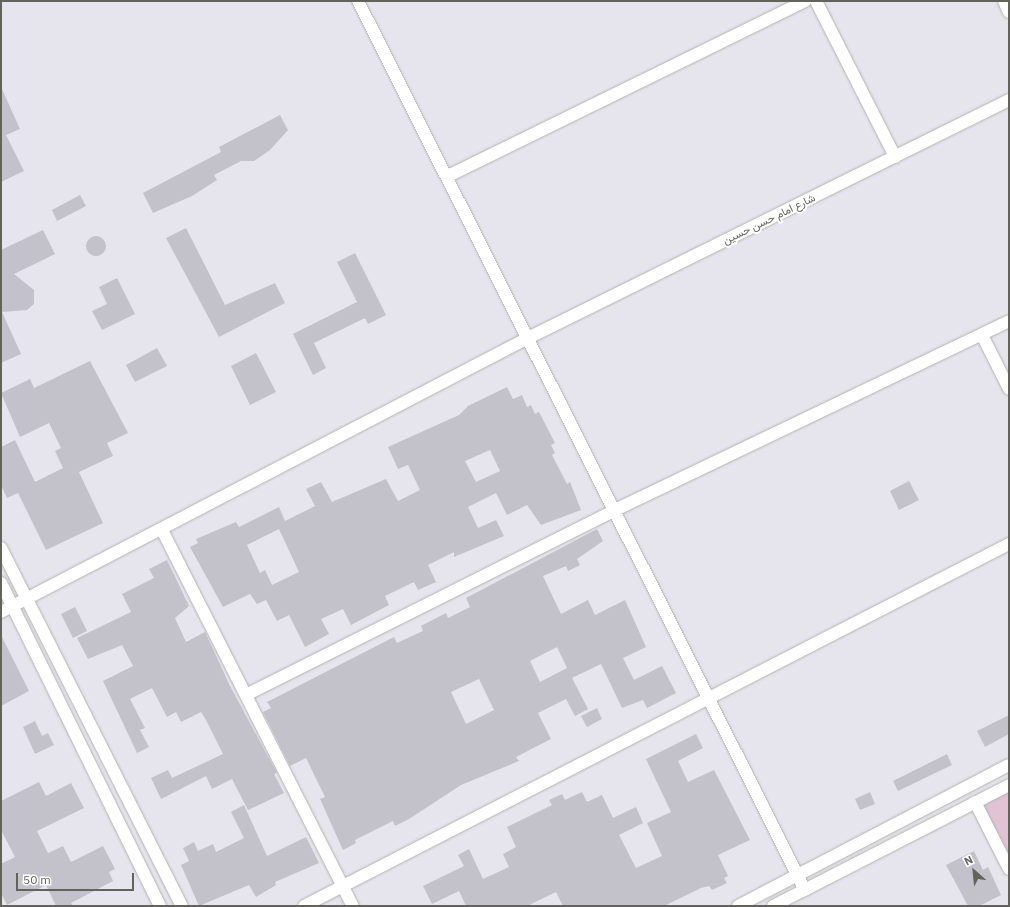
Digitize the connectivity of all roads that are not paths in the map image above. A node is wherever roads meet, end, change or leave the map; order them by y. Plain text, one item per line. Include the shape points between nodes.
1 (358, 1) edge
2 (806, 1) edge
3 (816, 1) edge
4 (1004, 1) edge
5 (1009, 12) edge
6 (1009, 100) edge
7 (895, 157) junction
8 (448, 176) junction
9 (1009, 321) edge
10 (982, 335) junction
11 (528, 338) junction
12 (1009, 389) edge
13 (615, 510) junction
14 (162, 530) junction
15 (1009, 544) edge
16 (1, 548) edge
17 (1, 583) edge
18 (26, 599) junction
19 (13, 606) junction
20 (1, 612) edge
21 (246, 695) junction
22 (709, 699) junction
23 (1009, 765) edge
24 (1009, 785) edge
25 (974, 802) junction
26 (1009, 869) edge
27 (799, 876) junction
28 (343, 886) junction
29 (805, 890) junction
30 (160, 906) edge
31 (182, 906) edge
32 (304, 906) edge
33 (353, 906) edge
34 (738, 906) edge
35 (773, 906) edge

1 - 8 street
2 - 8 street
3 - 7 street
4 - 5 street
6 - 7 street, شارع امام حسن حسين
7 - 11 street, شارع امام حسن حسين
8 - 11 street
9 - 10 street
10 - 12 street
10 - 13 street
11 - 13 street
11 - 14 street, شارع امام حسن حسين
13 - 21 street
13 - 22 street
14 - 18 street, شارع امام حسن حسين
14 - 21 street
15 - 22 street
16 - 18 street
17 - 19 street
18 - 19 street, شارع امام حسن حسين
18 - 31 street
19 - 20 street, شارع امام حسن حسين
19 - 30 street
21 - 28 street
22 - 27 street
22 - 28 street
23 - 27 street
24 - 25 street
25 - 26 street
25 - 29 street
27 - 29 street
27 - 34 street
28 - 32 street
28 - 33 street
29 - 35 street

